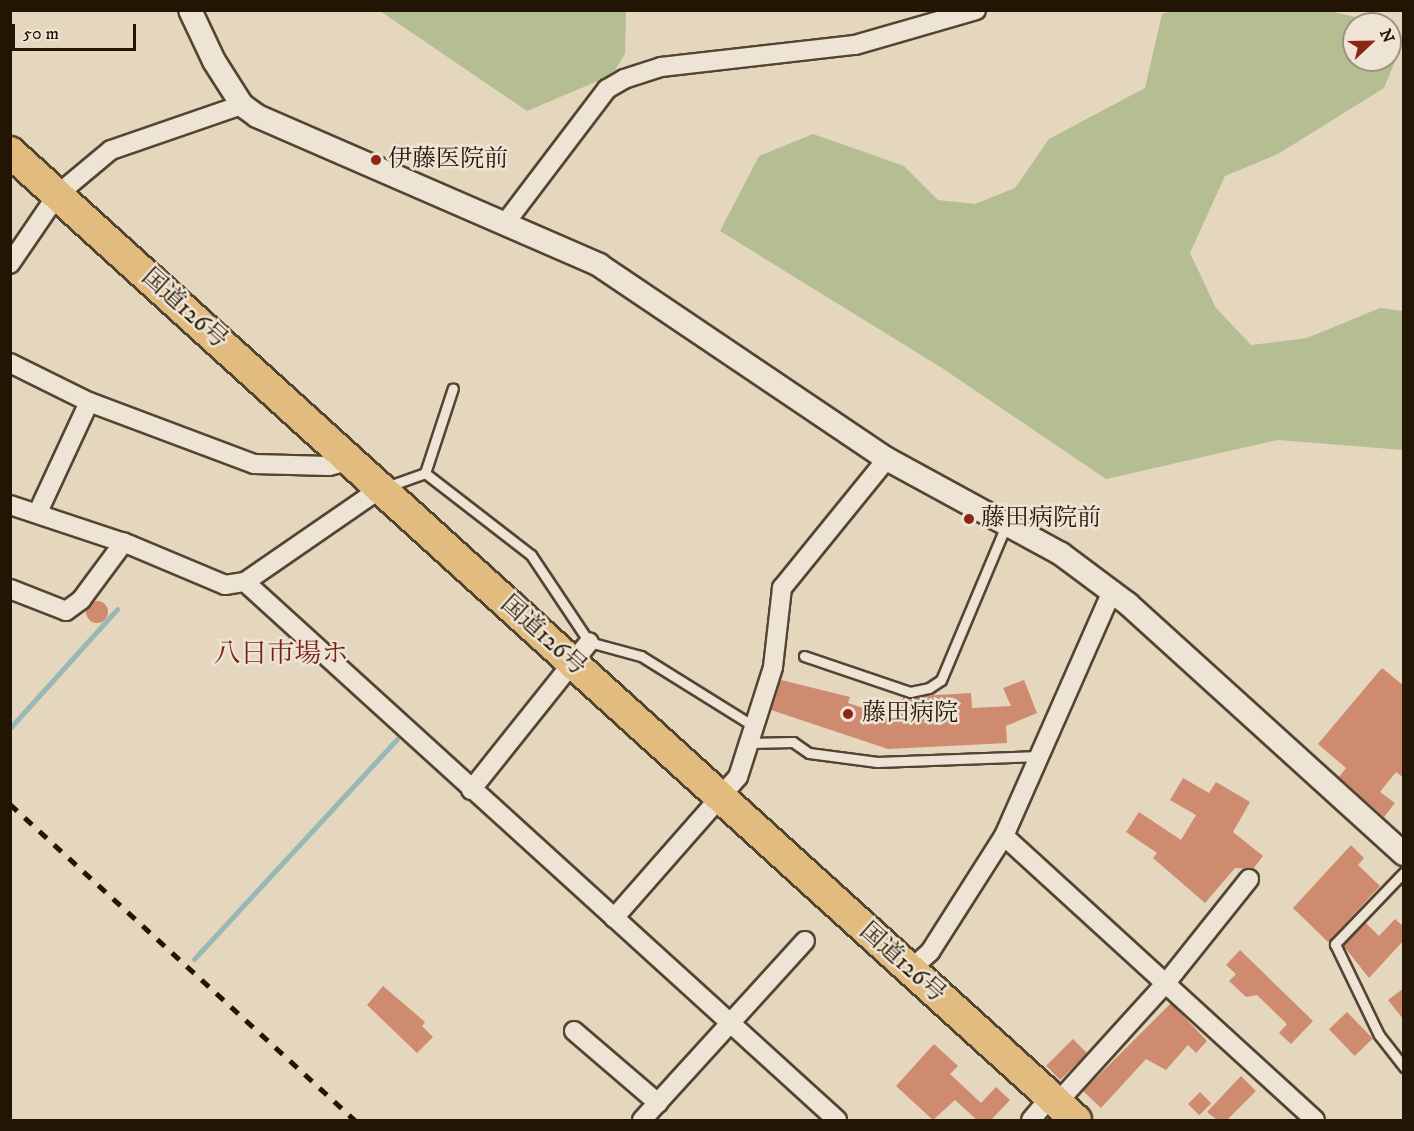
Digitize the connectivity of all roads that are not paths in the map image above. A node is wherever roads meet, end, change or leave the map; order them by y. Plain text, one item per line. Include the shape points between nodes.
1 (190, 10) edge
2 (976, 10) edge
3 (242, 105) junction
4 (10, 152) edge
5 (57, 195) junction
6 (506, 222) junction
7 (10, 264) edge
8 (10, 363) edge
9 (453, 388) dead end
10 (89, 402) junction
11 (887, 459) junction
12 (351, 460) junction
13 (425, 473) junction
14 (380, 489) junction
15 (10, 505) edge
16 (38, 512) junction
17 (1006, 525) junction
18 (124, 542) junction
19 (245, 582) junction
20 (10, 589) edge
21 (1112, 591) junction
22 (581, 653) junction
23 (804, 656) dead end
24 (752, 725) junction
25 (746, 743) junction
26 (1040, 756) junction
27 (471, 790) junction
28 (723, 800) junction
29 (1004, 836) junction
30 (1404, 854) edge
31 (1404, 872) edge
32 (1249, 879) dead end
33 (614, 918) junction
34 (805, 941) dead end
35 (910, 970) junction
36 (1166, 983) junction
37 (730, 1025) junction
38 (574, 1030) dead end
39 (1404, 1067) edge
40 (658, 1103) junction
41 (1061, 1107) edge
42 (642, 1120) edge
43 (837, 1120) edge
44 (1031, 1120) edge
45 (1315, 1120) edge

1 - 3 street
2 - 6 street via 855,45 661,67 624,79 607,89
3 - 5 street via 111,150
3 - 6 street via 315,146
4 - 5 highway, 国道126号
5 - 7 street
5 - 12 highway, 国道126号
6 - 11 street via 599,265 651,297
8 - 10 street
9 - 13 lane
10 - 12 street via 254,464 328,466
10 - 16 street
11 - 17 street
11 - 24 street via 782,588 773,667
12 - 14 highway, 国道126号
13 - 14 lane
13 - 22 lane via 531,555
14 - 19 street
14 - 22 highway, 国道126号
15 - 16 street
16 - 18 street
17 - 21 street via 1061,554
17 - 23 lane via 941,680 929,688 910,692
18 - 19 street via 225,585
18 - 20 street via 81,600 66,611
19 - 27 street
21 - 26 street
21 - 30 street
22 - 24 lane via 641,656
22 - 27 street
22 - 28 highway, 国道126号
24 - 25 street
25 - 26 lane via 794,742 809,753 877,762
25 - 28 street via 738,777
26 - 29 street
27 - 33 street
28 - 33 street
28 - 35 highway, 国道126号
29 - 35 street via 930,952
29 - 36 street
31 - 39 lane via 1335,944 1379,1035
32 - 36 street
33 - 37 street
34 - 37 street
35 - 41 highway, 国道126号
36 - 41 street
36 - 45 street
37 - 40 street
37 - 43 street
38 - 40 street
40 - 42 street
41 - 44 street

